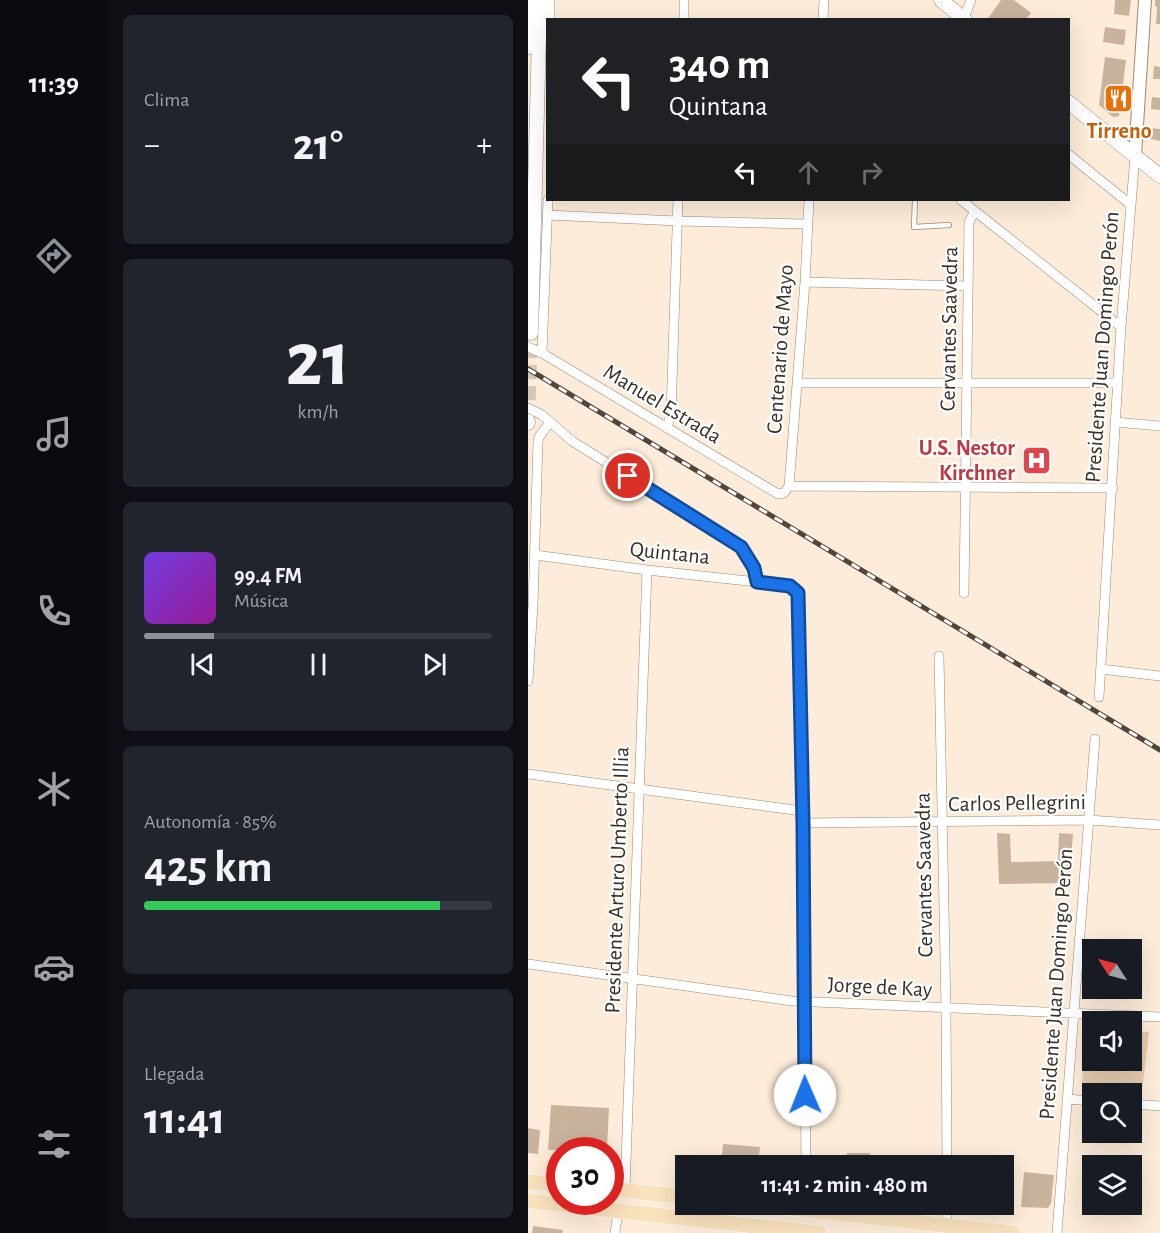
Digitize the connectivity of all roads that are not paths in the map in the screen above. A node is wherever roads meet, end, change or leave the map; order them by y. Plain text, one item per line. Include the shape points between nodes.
1 (532, 0) edge
2 (540, 0) edge
3 (550, 0) edge
4 (684, 0) edge
5 (825, 0) edge
6 (941, 0) edge
7 (971, 0) edge
8 (1146, 0) edge
9 (546, 18) edge
10 (684, 18) edge
11 (823, 18) edge
12 (963, 18) edge
13 (964, 18) edge
14 (545, 23) edge
15 (528, 50) edge
16 (1070, 104) edge
17 (1070, 156) edge
18 (1135, 156) junction
19 (1160, 176) edge
20 (548, 201) edge
21 (678, 201) edge
22 (809, 201) edge
23 (915, 201) edge
24 (962, 201) edge
25 (1131, 205) junction
26 (975, 211) junction
27 (548, 215) junction
28 (678, 221) junction
29 (807, 224) junction
30 (949, 225) dead end
31 (805, 282) junction
32 (968, 285) junction
33 (1121, 327) junction
34 (530, 340) edge
35 (542, 353) junction
36 (798, 383) junction
37 (967, 383) junction
38 (1118, 383) junction
39 (528, 408) edge
40 (550, 422) junction
41 (1115, 422) junction
42 (1160, 426) edge
43 (667, 428) junction
44 (966, 485) junction
45 (789, 486) junction
46 (1113, 488) junction
47 (535, 555) junction
48 (647, 570) junction
49 (757, 578) junction
50 (964, 593) dead end
51 (939, 656) dead end
52 (1101, 669) junction
53 (1160, 676) edge
54 (528, 681) edge
55 (1099, 697) dead end
56 (1095, 739) dead end
57 (528, 774) edge
58 (639, 788) junction
59 (802, 811) junction
60 (1089, 820) junction
61 (803, 823) junction
62 (941, 823) junction
63 (1160, 825) edge
64 (528, 964) edge
65 (632, 979) junction
66 (803, 1002) junction
67 (946, 1009) junction
68 (1074, 1014) junction
69 (1160, 1017) edge
70 (1067, 1099) junction
71 (1082, 1100) edge
72 (1142, 1105) edge
73 (1160, 1106) edge
74 (622, 1137) edge
75 (806, 1155) edge
76 (946, 1155) edge
77 (528, 1182) edge
78 (546, 1183) edge
79 (624, 1191) edge
80 (675, 1196) edge
81 (528, 1201) edge
82 (546, 1203) edge
83 (624, 1213) edge
84 (618, 1215) edge
85 (865, 1215) edge
86 (946, 1215) edge
87 (947, 1226) junction
88 (775, 1231) edge
89 (615, 1233) edge
90 (819, 1233) edge
91 (1013, 1233) edge
92 (1057, 1233) edge

1 - 15 street
2 - 14 main road
3 - 9 street
4 - 10 street
5 - 11 street
6 - 12 main road
7 - 13 street
8 - 18 street, Presidente Juan Domingo Perón
14 - 34 main road
16 - 18 main road
17 - 25 street
18 - 19 main road
18 - 25 street, Presidente Juan Domingo Perón
20 - 27 street
21 - 28 street
22 - 29 street, Centenario de Mayo
23 - 30 lane via 915,227
24 - 26 street
25 - 33 street, Presidente Juan Domingo Perón
26 - 32 street, Cervantes Saavedra via 969,222
26 - 33 street
27 - 28 street
27 - 35 street
28 - 29 street
28 - 43 street via 671,414
29 - 31 street, Centenario de Mayo
31 - 32 street
31 - 36 street, Centenario de Mayo
32 - 37 street, Cervantes Saavedra
33 - 38 street, Presidente Juan Domingo Perón
34 - 35 street, Manuel Estrada
35 - 43 street, Manuel Estrada
36 - 37 street
36 - 45 street, Centenario de Mayo
37 - 38 street
37 - 44 street, Cervantes Saavedra
38 - 41 street, Presidente Juan Domingo Perón
39 - 40 street
40 - 47 street via 538,442
40 - 49 street via 572,441 741,547
41 - 42 street
41 - 46 street, Presidente Juan Domingo Perón
43 - 45 street, Manuel Estrada via 778,494
44 - 45 street
44 - 46 street
44 - 50 street, Cervantes Saavedra
46 - 52 street, Presidente Juan Domingo Perón
47 - 48 street, Quintana
47 - 54 street
48 - 49 street, Quintana
48 - 58 street, Presidente Arturo Umberto Illia
49 - 59 street, Quintana via 790,586 798,593
51 - 62 street, Cervantes Saavedra
52 - 53 street
52 - 55 street, Presidente Juan Domingo Perón
56 - 60 street, Presidente Juan Domingo Perón
57 - 58 street
58 - 59 street
58 - 65 street, Presidente Arturo Umberto Illia
59 - 61 street
60 - 62 street, Carlos Pellegrini
60 - 63 street, Carlos Pellegrini
60 - 68 street, Presidente Juan Domingo Perón
61 - 62 street, Carlos Pellegrini
61 - 66 street
62 - 67 street, Cervantes Saavedra
64 - 65 street, Jorge de Kay
65 - 66 street, Jorge de Kay
65 - 74 street, Presidente Arturo Umberto Illia
66 - 67 street, Jorge de Kay
66 - 75 street
67 - 68 street, Jorge de Kay
67 - 76 street, Cervantes Saavedra
68 - 69 street, Jorge de Kay
68 - 70 street, Presidente Juan Domingo Perón
70 - 71 street
70 - 92 street, Presidente Juan Domingo Perón
72 - 73 street
77 - 78 main road
79 - 80 main road
81 - 82 main road
83 - 88 main road
84 - 89 street
85 - 87 main road
86 - 87 street
87 - 91 main road
88 - 90 main road

